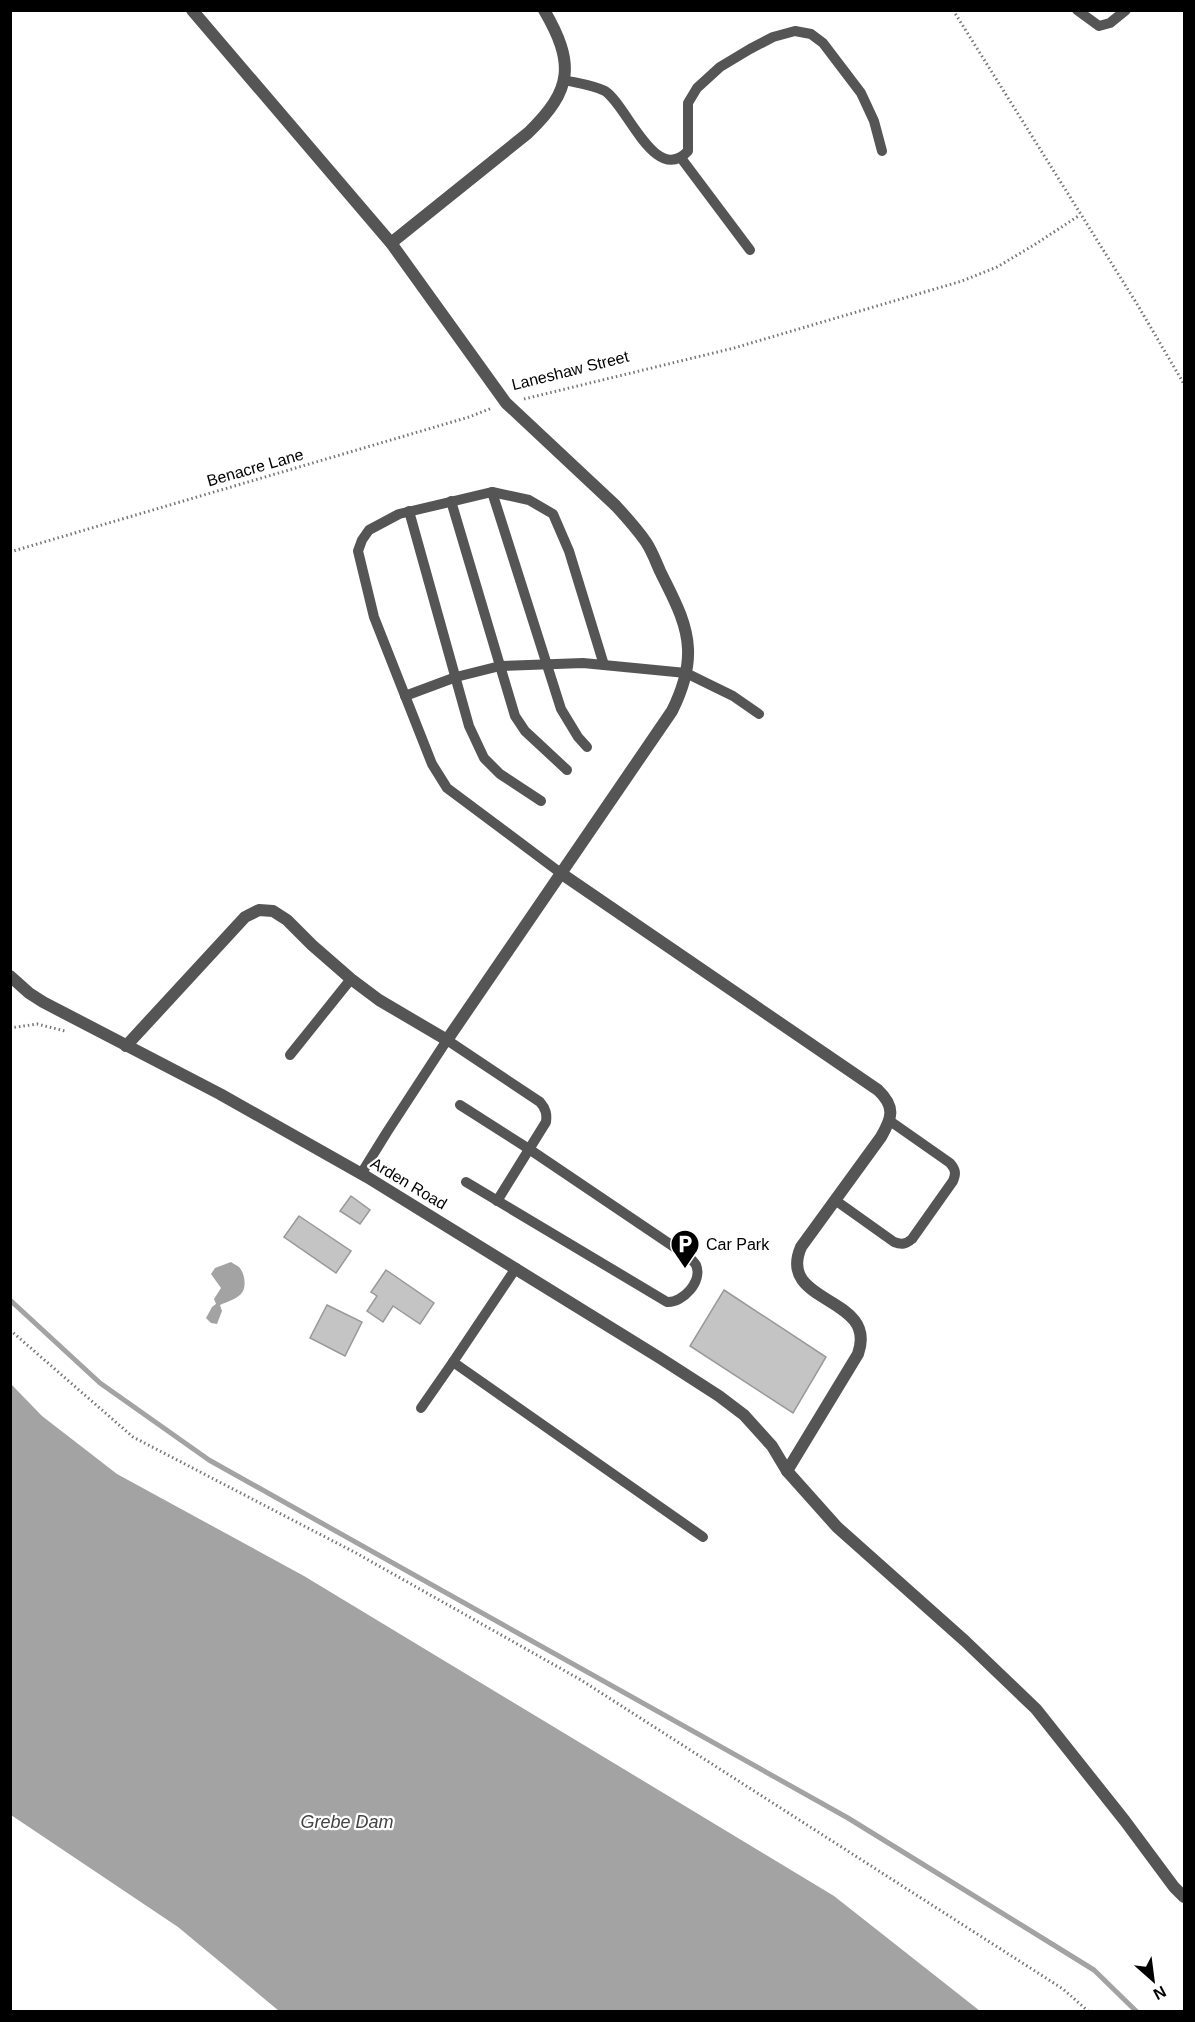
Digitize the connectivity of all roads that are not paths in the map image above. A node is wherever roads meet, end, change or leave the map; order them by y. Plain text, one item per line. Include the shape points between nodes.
1 (192, 10) edge
2 (543, 10) edge
3 (1077, 10) edge
4 (1126, 10) edge
5 (564, 80) junction
6 (882, 151) dead end
7 (681, 158) junction
8 (391, 243) junction
9 (750, 250) dead end
10 (492, 492) junction
11 (451, 501) junction
12 (410, 511) junction
13 (546, 663) junction
14 (604, 665) junction
15 (500, 666) junction
16 (686, 673) junction
17 (456, 677) junction
18 (405, 696) junction
19 (759, 714) dead end
20 (587, 747) dead end
21 (567, 770) dead end
22 (541, 801) dead end
23 (562, 874) junction
24 (10, 976) edge
25 (351, 979) junction
26 (447, 1040) junction
27 (126, 1046) junction
28 (290, 1055) dead end
29 (460, 1106) dead end
30 (890, 1121) junction
31 (529, 1149) junction
32 (361, 1174) junction
33 (466, 1182) dead end
34 (835, 1200) junction
35 (497, 1201) junction
36 (516, 1268) junction
37 (453, 1362) junction
38 (421, 1408) dead end
39 (787, 1471) junction
40 (703, 1537) dead end
41 (1185, 1897) edge

1 - 8 street, Laneshaw Street
2 - 5 street via 560,39 565,58
3 - 4 lane via 1099,26 1110,23
5 - 7 lane via 606,92 660,158
5 - 8 street via 552,108 534,127
6 - 7 lane via 861,93 823,43 811,34 795,31 750,49 720,67 697,88 688,103 688,151
7 - 9 lane
8 - 16 street, Laneshaw Street via 506,403 616,506 647,544 685,627
10 - 11 lane
10 - 13 lane
10 - 14 lane via 529,500 553,514 569,551
11 - 12 lane
11 - 15 lane
12 - 17 lane
12 - 18 lane via 369,530 358,551 374,617
13 - 14 lane
13 - 15 lane
13 - 20 lane via 561,709
14 - 16 lane
15 - 17 lane
15 - 21 lane via 515,716 525,731
16 - 19 lane via 734,696
16 - 23 street via 672,711
17 - 18 lane
17 - 22 lane via 469,726 484,758 500,774
18 - 23 lane via 432,764 447,788
23 - 26 street
23 - 30 street via 878,1090 891,1109
24 - 27 street, Arden Road via 43,1002
25 - 26 street
25 - 27 street via 287,920 259,910 245,917
25 - 28 lane
26 - 31 lane via 544,1107 546,1122
26 - 32 lane
27 - 32 street, Arden Road
29 - 31 lane
30 - 34 street
30 - 34 lane via 950,1163 955,1168 953,1181 907,1243 894,1242
31 - 35 lane
31 - 35 lane via 689,1257 696,1264 693,1285 686,1295 667,1302
32 - 36 street, Arden Road
33 - 35 lane
34 - 39 street via 801,1247 796,1267 808,1287 857,1323 862,1343
36 - 37 lane
36 - 39 street, Arden Road via 719,1396 744,1415 772,1446
37 - 38 lane
37 - 40 lane
39 - 41 street, Arden Road via 845,1534 1036,1709

